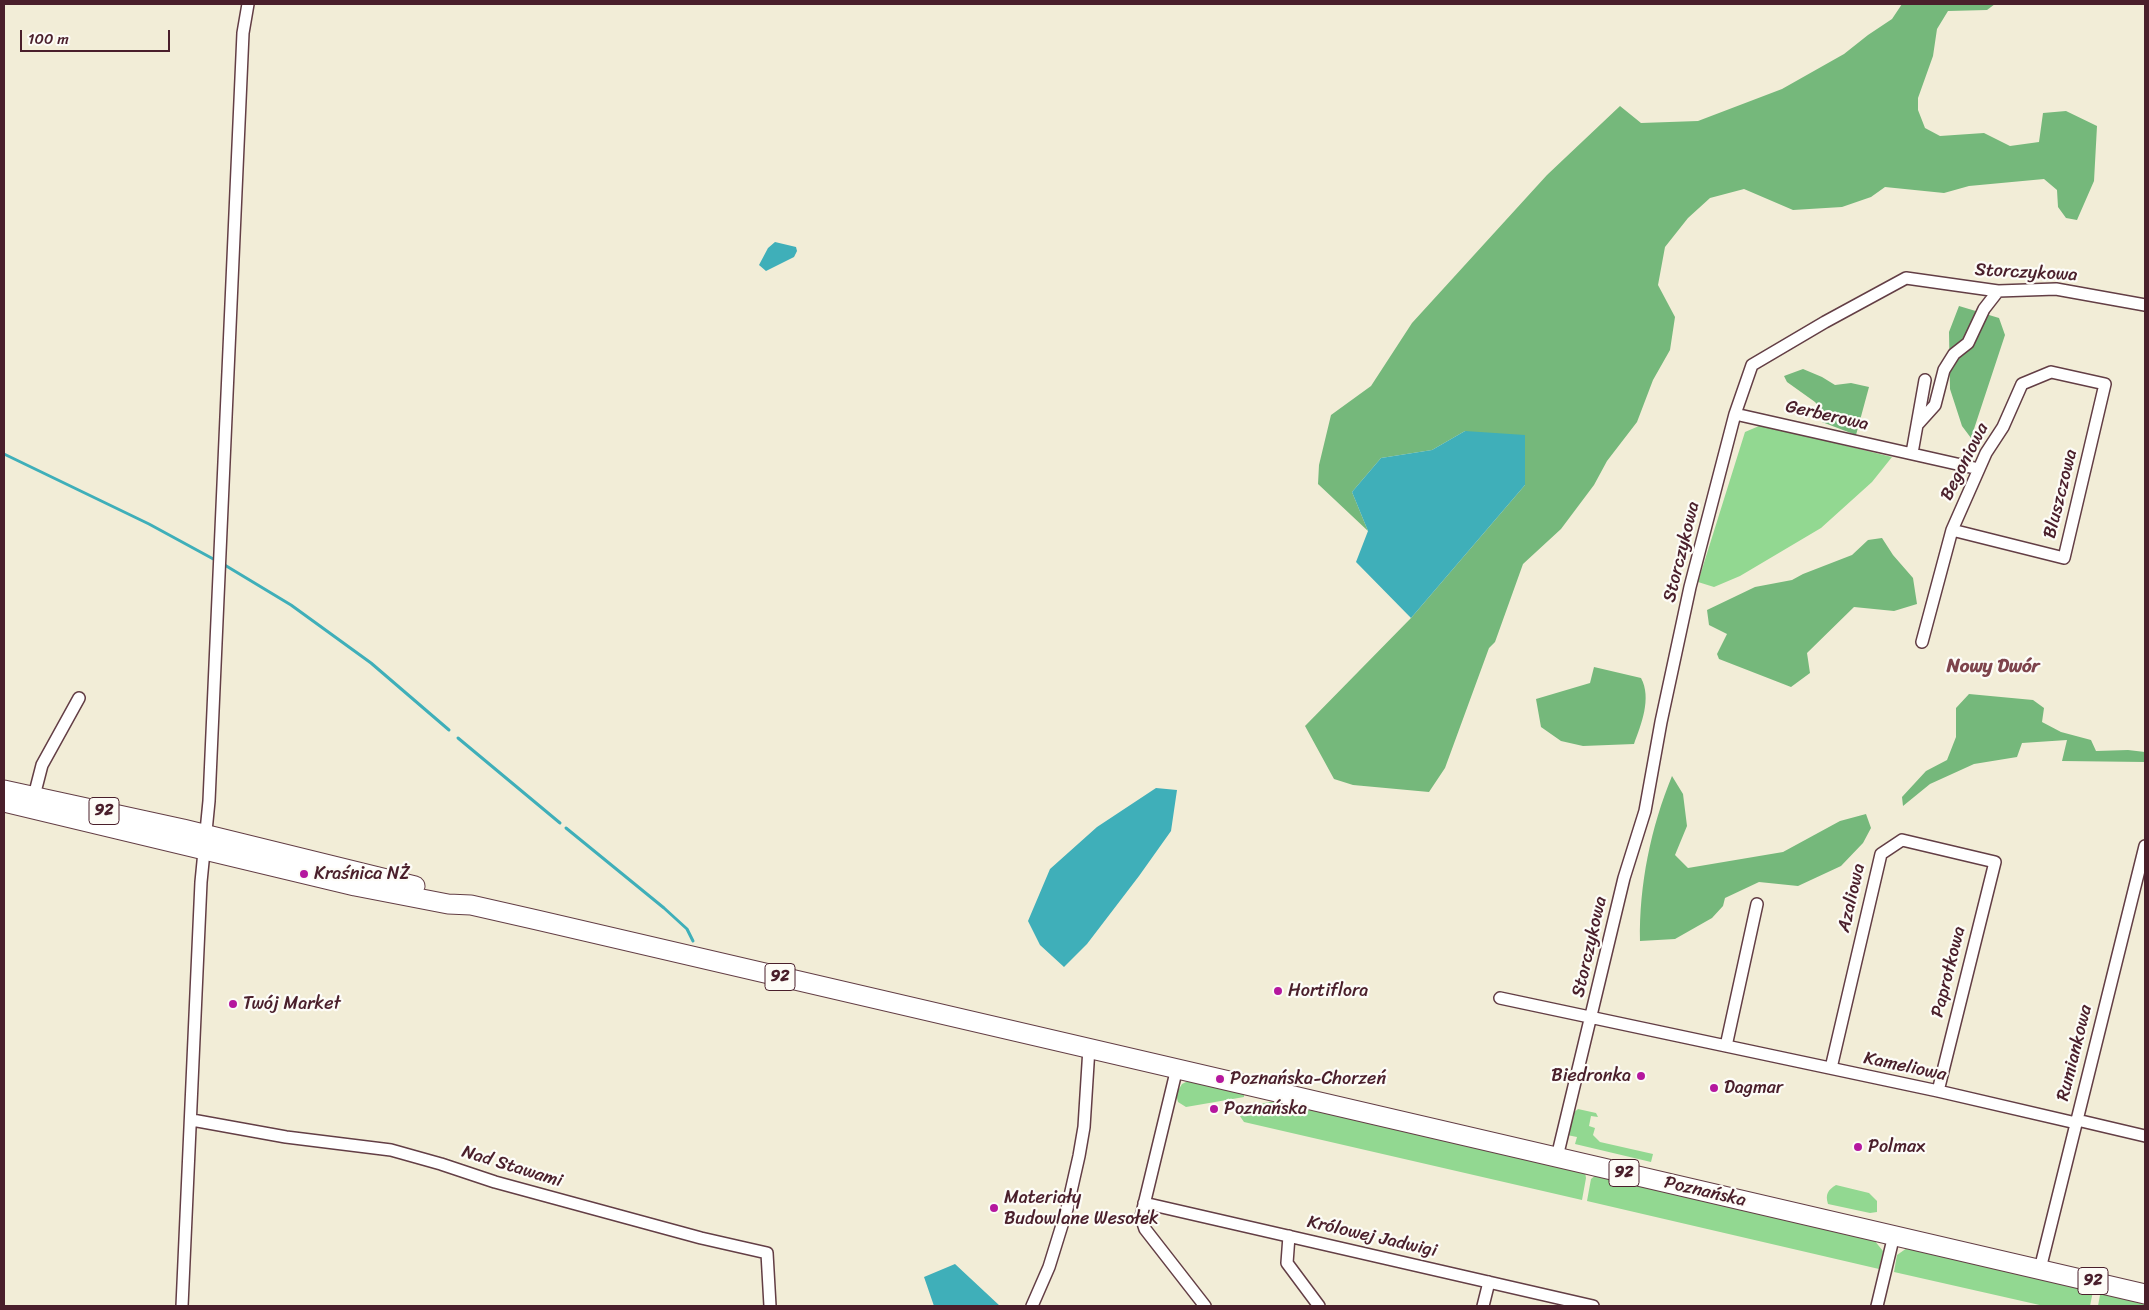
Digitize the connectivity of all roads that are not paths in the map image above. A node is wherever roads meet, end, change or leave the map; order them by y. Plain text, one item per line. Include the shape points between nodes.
1 (248, 4) edge
2 (1998, 291) junction
3 (2145, 305) edge
4 (1925, 380) dead end
5 (2106, 384) joint
6 (1735, 414) junction
7 (1917, 425) junction
8 (1912, 453) junction
9 (1979, 469) junction
10 (1952, 530) junction
11 (1922, 642) dead end
12 (79, 698) dead end
13 (4, 790) edge
14 (34, 796) junction
15 (4, 802) edge
16 (205, 842) junction
17 (2145, 846) edge
18 (1995, 862) joint
19 (1758, 904) dead end
20 (1500, 998) dead end
21 (1592, 1017) junction
22 (1726, 1046) junction
23 (1089, 1048) junction
24 (1176, 1068) junction
25 (1831, 1068) junction
26 (1938, 1091) junction
27 (192, 1120) junction
28 (2076, 1122) junction
29 (2145, 1136) edge
30 (1557, 1157) junction
31 (1144, 1203) junction
32 (1289, 1236) junction
33 (1894, 1236) junction
34 (2040, 1269) junction
35 (1488, 1282) junction
36 (2145, 1294) edge
37 (182, 1306) edge
38 (770, 1306) edge
39 (1032, 1306) edge
40 (1205, 1306) edge
41 (1319, 1306) edge
42 (1483, 1306) edge
43 (1593, 1306) edge
44 (1877, 1306) edge

1 - 16 street via 244,33
2 - 3 street, Storczykowa via 2056,288
2 - 6 street, Storczykowa via 1906,278 1752,365
2 - 7 street via 1984,309 1968,343 1954,354 1944,370 1935,405
4 - 7 street
5 - 9 street, Begoniowa via 2051,372 2022,384
5 - 10 street, Bluszczowa via 2064,558
6 - 8 street, Gerberowa
6 - 21 street, Storczykowa via 1690,588 1645,811 1624,878
7 - 8 street
8 - 9 street, Gerberowa
9 - 10 street, Begoniowa
10 - 11 street, Begoniowa
12 - 14 street via 42,765
13 - 14 main road, 92
14 - 16 main road, 92
15 - 16 main road, 92
16 - 23 main road, 92 via 367,873 450,896 471,906
16 - 27 street
17 - 28 street, Rumiankowa
18 - 25 street, Azaliowa via 1902,840 1881,854
18 - 26 street, Paprotkowa
19 - 22 street
20 - 21 street, Kameliowa
21 - 22 street, Kameliowa
21 - 30 street, Storczykowa
22 - 25 street, Kameliowa
23 - 24 main road, 92
23 - 39 street via 1079,1156 1050,1267
24 - 30 main road, Poznańska / 92
24 - 31 street
25 - 26 street, Kameliowa
26 - 28 street, Kameliowa
27 - 37 street
27 - 38 street, Nad Stawami via 286,1137 391,1150 495,1182 767,1253
28 - 29 street, Kameliowa
28 - 34 street, Rumiankowa
30 - 33 main road, Poznańska / 92
31 - 32 street, Królowej Jadwigi
31 - 40 street via 1141,1217 1145,1229
32 - 35 street, Królowej Jadwigi
32 - 41 street via 1287,1263
33 - 34 main road, Poznańska / 92
33 - 44 street
34 - 36 main road, Poznańska / 92
35 - 42 street
35 - 43 street, Królowej Jadwigi

